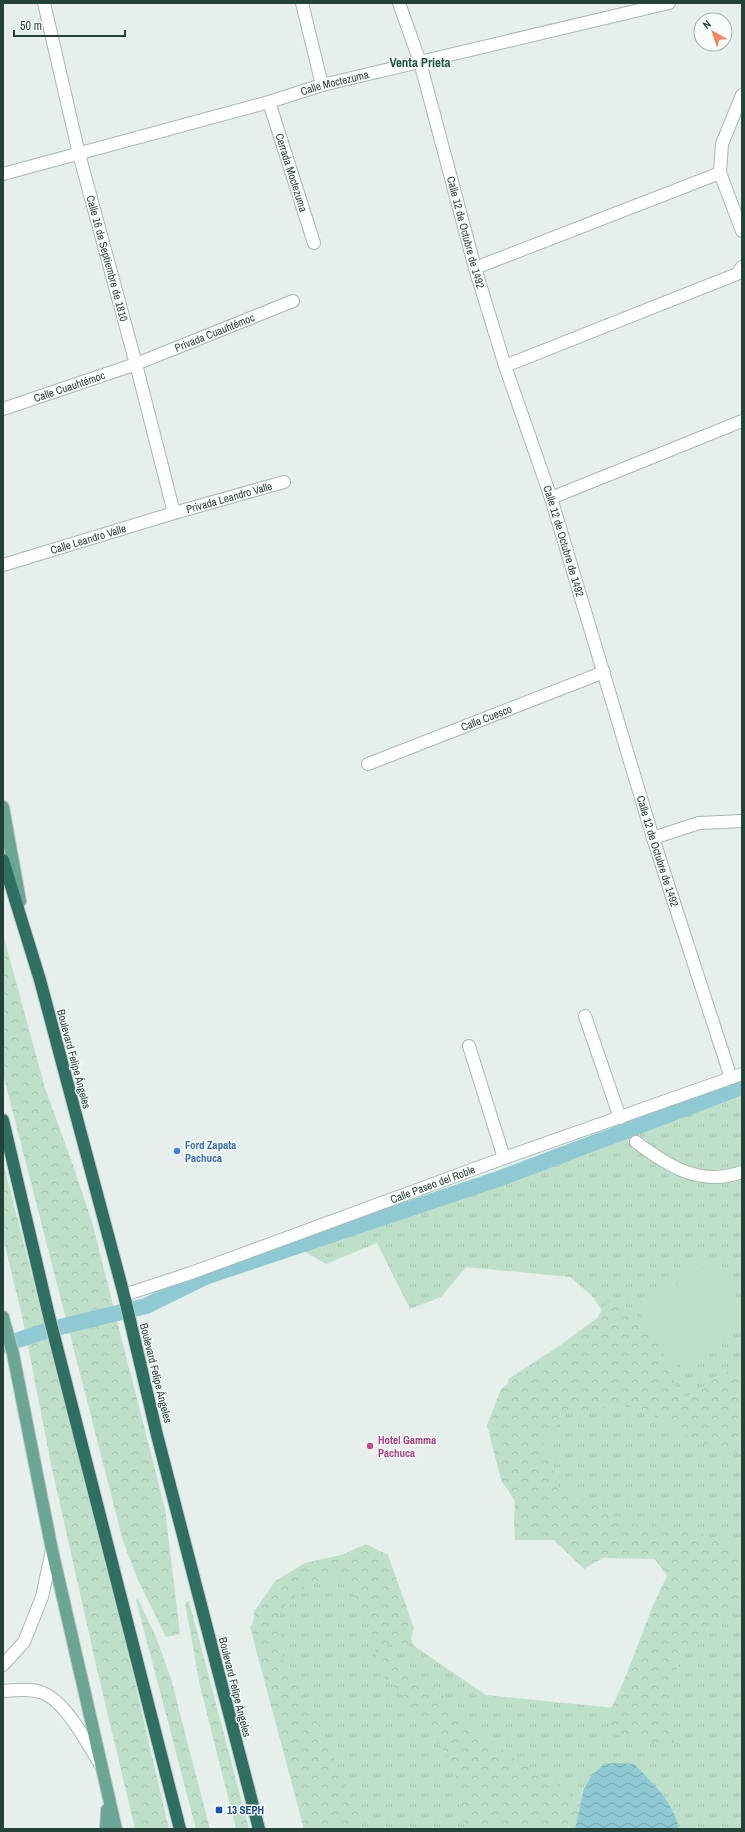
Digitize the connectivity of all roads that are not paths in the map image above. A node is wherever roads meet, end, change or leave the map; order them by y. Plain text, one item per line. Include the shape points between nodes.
1 (44, 3) edge
2 (302, 3) edge
3 (399, 3) edge
4 (669, 3) edge
5 (420, 62) junction
6 (322, 85) junction
7 (742, 95) edge
8 (269, 102) junction
9 (79, 154) junction
10 (720, 173) junction
11 (3, 174) edge
12 (742, 231) edge
13 (314, 243) dead end
14 (742, 267) edge
15 (475, 268) junction
16 (293, 301) dead end
17 (136, 364) junction
18 (505, 366) junction
19 (3, 409) edge
20 (742, 421) edge
21 (284, 482) dead end
22 (551, 498) junction
23 (174, 513) junction
24 (3, 565) edge
25 (604, 672) junction
26 (368, 764) dead end
27 (3, 807) edge
28 (742, 821) edge
29 (653, 838) junction
30 (3, 860) edge
31 (24, 924) junction
32 (584, 1016) dead end
33 (469, 1046) dead end
34 (736, 1076) edge
35 (620, 1118) junction
36 (3, 1120) edge
37 (636, 1142) dead end
38 (504, 1158) junction
39 (742, 1172) edge
40 (125, 1300) junction
41 (4, 1319) edge
42 (52, 1550) junction
43 (3, 1665) edge
44 (3, 1691) edge
45 (102, 1766) junction
46 (108, 1793) junction
47 (106, 1829) edge
48 (116, 1829) edge
49 (180, 1829) edge
50 (259, 1829) edge

1 - 9 street, Calle 16 de Septiembre de 1810
2 - 6 street
3 - 5 street, Calle 12 de Octubre de 1492
4 - 5 street, Calle Moctezuma
5 - 6 street, Calle Moctezuma
5 - 15 street, Calle 12 de Octubre de 1492
6 - 8 street, Calle Moctezuma
7 - 10 street via 722,144
8 - 9 street, Calle Moctezuma
8 - 13 street, Cerrada Moctezuma
9 - 11 street, Calle Moctezuma
9 - 17 street, Calle 16 de Septiembre de 1810
10 - 12 street
10 - 15 street
14 - 18 street via 737,274
15 - 18 street, Calle 12 de Octubre de 1492
16 - 17 street, Privada Cuauhtémoc
17 - 19 street, Calle Cuauhtémoc
17 - 23 street, Calle 16 de Septiembre de 1810
18 - 22 street, Calle 12 de Octubre de 1492
20 - 22 street
21 - 23 street, Privada Leandro Valle
22 - 25 street, Calle 12 de Octubre de 1492
23 - 24 street, Calle Leandro Valle
25 - 26 street, Calle Cuesco
25 - 29 street, Calle 12 de Octubre de 1492
27 - 31 main road, Boulevard Felipe Ángeles
28 - 29 street via 699,823
29 - 34 street, Calle 12 de Octubre de 1492
30 - 31 highway, Boulevard Felipe Ángeles
31 - 40 highway, Boulevard Felipe Ángeles
32 - 35 street
33 - 38 street
34 - 35 street, Calle Paseo del Roble
35 - 38 street, Calle Paseo del Roble
36 - 49 highway via 56,1345
37 - 39 street via 678,1170 705,1177
38 - 40 street, Calle Paseo del Roble via 191,1273
40 - 50 highway, Boulevard Felipe Ángeles via 157,1435
41 - 42 main road
42 - 43 street via 42,1598 24,1642
42 - 45 main road
44 - 45 street via 43,1693 65,1708
45 - 46 main road
46 - 47 main road
46 - 48 main road

